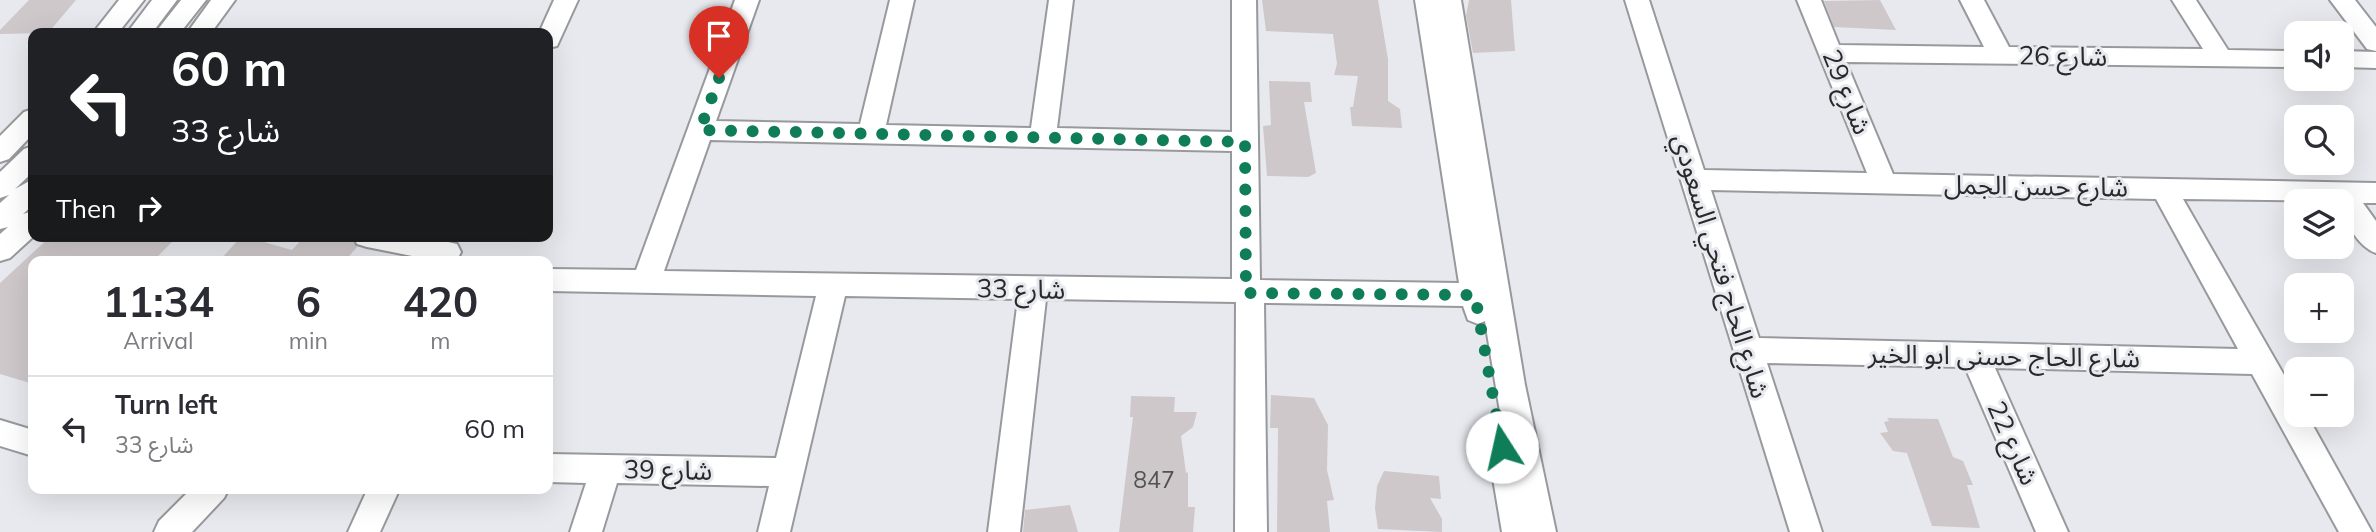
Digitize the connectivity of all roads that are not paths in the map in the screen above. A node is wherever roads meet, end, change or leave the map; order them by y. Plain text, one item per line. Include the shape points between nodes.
1 (132, 0) edge
2 (165, 0) edge
3 (194, 0) edge
4 (223, 0) edge
5 (566, 0) edge
6 (747, 0) edge
7 (902, 0) edge
8 (1061, 0) edge
9 (1244, 0) edge
10 (1427, 0) edge
11 (1449, 0) edge
12 (1637, 0) edge
13 (1809, 0) edge
14 (1972, 0) edge
15 (2184, 0) edge
16 (2342, 0) edge
17 (109, 28) edge
18 (143, 28) edge
19 (171, 28) edge
20 (203, 28) edge
21 (553, 29) edge
22 (2376, 43) edge
23 (1831, 53) junction
24 (2001, 55) junction
25 (2221, 58) junction
26 (2284, 58) edge
27 (2354, 59) edge
28 (2376, 60) edge
29 (28, 123) edge
30 (700, 130) junction
31 (871, 134) junction
32 (1043, 138) junction
33 (1245, 142) junction
34 (0, 152) edge
35 (28, 161) edge
36 (1695, 180) junction
37 (1884, 183) junction
38 (0, 188) edge
39 (2164, 189) junction
40 (2284, 191) edge
41 (2354, 192) edge
42 (28, 193) edge
43 (2376, 193) edge
44 (2354, 211) edge
45 (0, 219) edge
46 (28, 225) edge
47 (401, 242) edge
48 (2376, 242) edge
49 (0, 250) edge
50 (446, 250) edge
51 (553, 281) edge
52 (646, 282) junction
53 (833, 286) junction
54 (1034, 289) junction
55 (1248, 293) junction
56 (1485, 295) junction
57 (1747, 350) junction
58 (1974, 354) junction
59 (2261, 362) junction
60 (0, 433) edge
61 (28, 441) edge
62 (553, 468) edge
63 (606, 469) junction
64 (788, 472) junction
65 (199, 494) edge
66 (381, 494) edge
67 (170, 532) edge
68 (364, 532) edge
69 (586, 532) edge
70 (774, 532) edge
71 (1004, 532) edge
72 (1251, 532) edge
73 (1518, 532) edge
74 (1540, 532) edge
75 (1807, 532) edge
76 (2052, 532) edge
77 (2356, 532) edge

1 - 17 street
2 - 18 street
3 - 19 street
4 - 20 street
5 - 21 street
6 - 30 street
7 - 31 street
8 - 32 street
9 - 33 street
10 - 56 street
11 - 56 street
12 - 36 street, شارع الحاج فتحي السعودي
13 - 23 street, شارع 29
14 - 24 street
15 - 25 street
16 - 22 street
23 - 24 street, شارع 26
23 - 37 street, شارع 29
24 - 25 street, شارع 26
25 - 26 street, شارع 26
27 - 28 street
29 - 34 street
30 - 31 street
30 - 52 street
31 - 32 street
32 - 33 street
33 - 55 street
35 - 38 street
36 - 37 street, شارع حسن الجمل
36 - 57 street, شارع الحاج فتحي السعودي
37 - 39 street, شارع حسن الجمل
39 - 40 street, شارع حسن الجمل
39 - 59 street
41 - 43 street, شارع حسن الجمل
42 - 45 street
44 - 48 street
46 - 49 street
47 - 50 street
51 - 52 street, شارع 33
52 - 53 street, شارع 33
53 - 54 street, شارع 33
53 - 64 street
54 - 55 street, شارع 33
54 - 71 street
55 - 56 street, شارع 33
55 - 72 street
56 - 73 street
56 - 74 street via 1510,386
57 - 58 street, شارع الحاج حسنى ابو الخير
57 - 75 street, شارع الحاج فتحي السعودي
58 - 59 street, شارع الحاج حسنى ابو الخير
58 - 76 street, شارع 22
59 - 77 street
60 - 61 street
62 - 63 street, شارع 39
63 - 64 street, شارع 39
63 - 69 street
64 - 70 street
65 - 67 street
66 - 68 street

